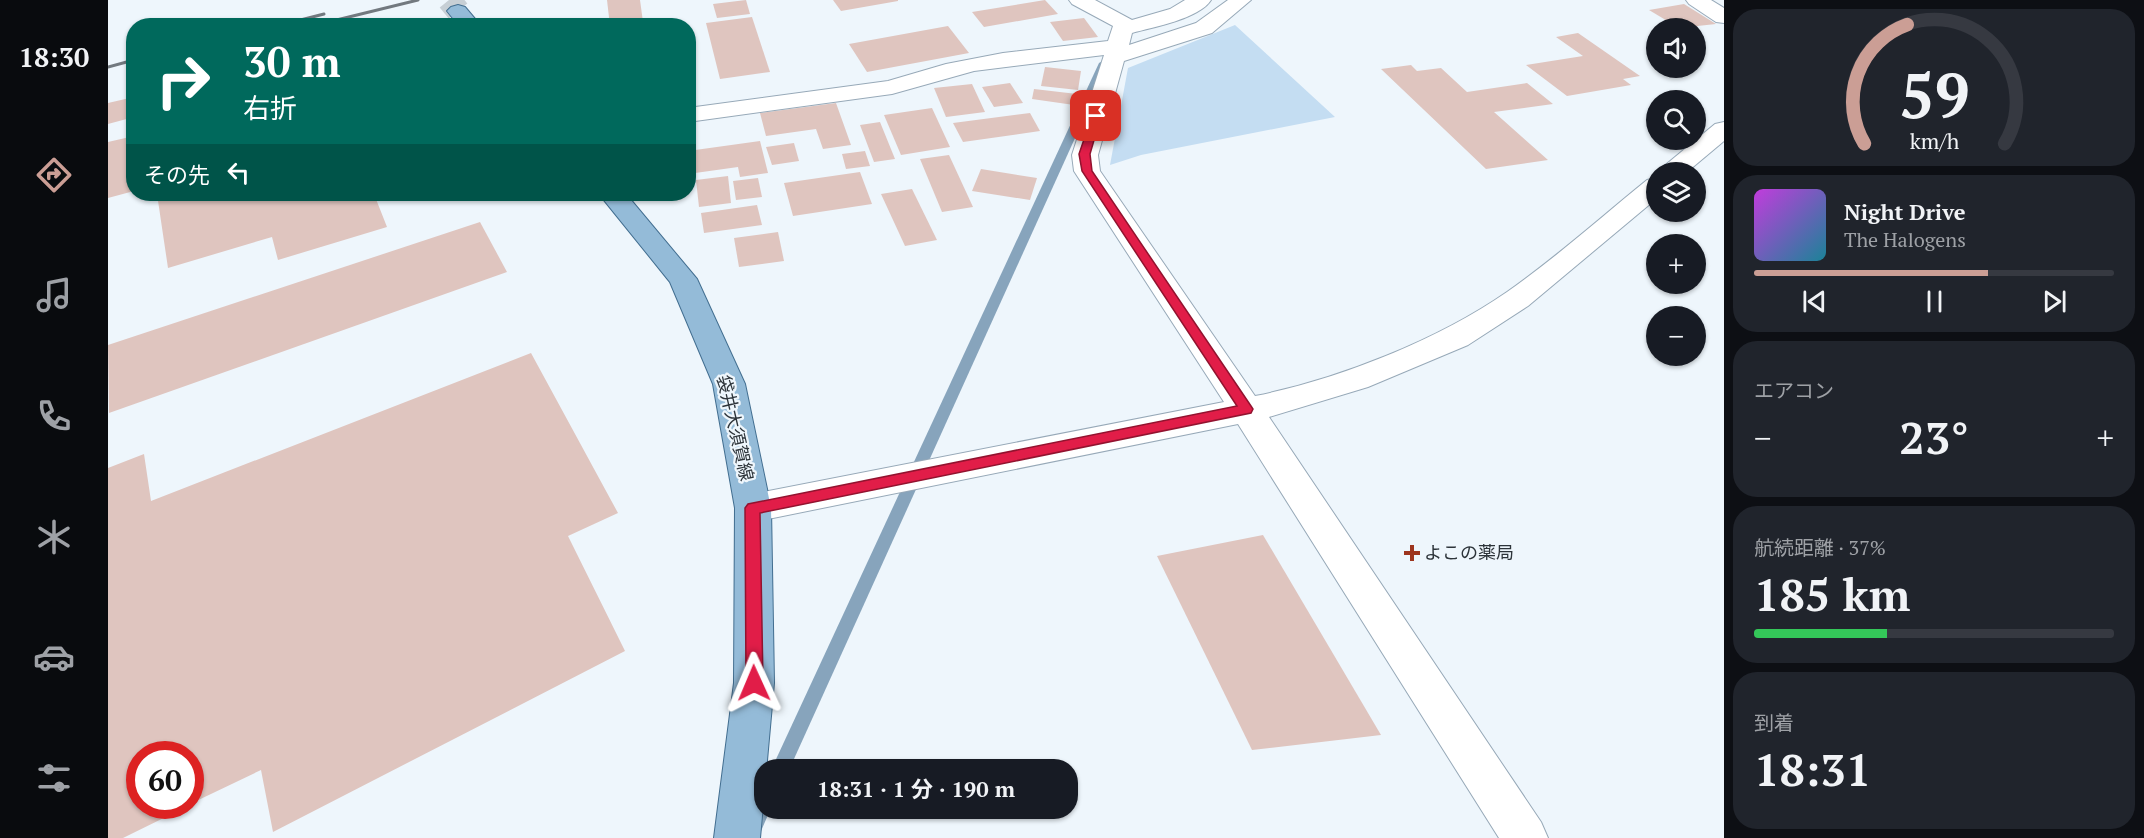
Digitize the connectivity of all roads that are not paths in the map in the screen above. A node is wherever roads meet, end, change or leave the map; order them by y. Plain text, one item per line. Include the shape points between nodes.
1 (1079, 0) edge
2 (1201, 0) edge
3 (1242, 0) edge
4 (1696, 0) edge
5 (1724, 17) edge
6 (1118, 45) junction
7 (696, 114) edge
8 (1724, 129) edge
9 (1684, 162) edge
10 (1646, 194) edge
11 (618, 201) edge
12 (1246, 409) junction
13 (753, 508) junction
14 (737, 838) edge
15 (1526, 838) edge

1 - 6 street via 1124,24
2 - 6 street
3 - 6 street via 1204,28
4 - 5 street
6 - 7 street via 919,76 892,87
6 - 12 street via 1085,154 1087,171
8 - 9 street
10 - 12 street via 1518,299 1457,337 1357,379
11 - 13 main road, 袋井大須賀線 via 683,279 729,384
12 - 13 street
12 - 15 street
13 - 14 main road, 袋井大須賀線 via 754,683

